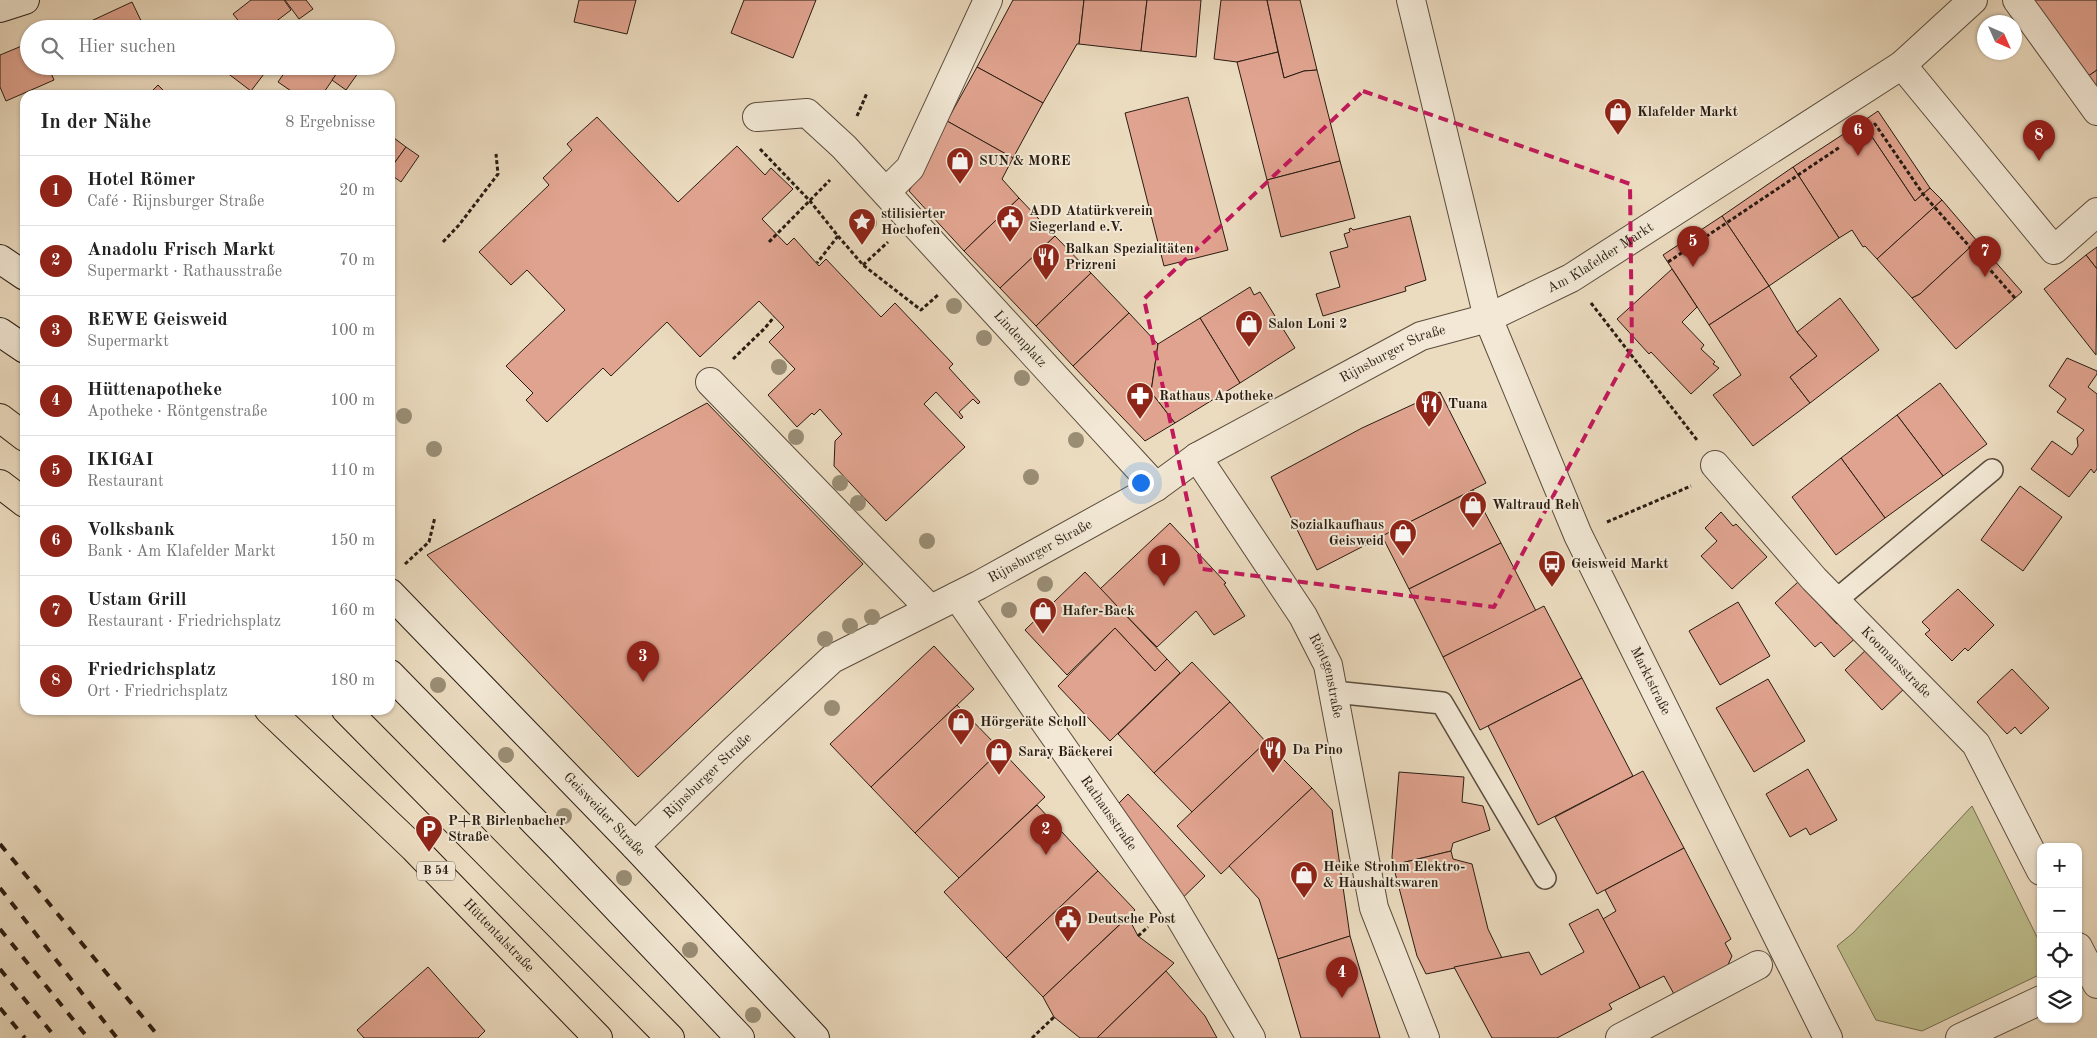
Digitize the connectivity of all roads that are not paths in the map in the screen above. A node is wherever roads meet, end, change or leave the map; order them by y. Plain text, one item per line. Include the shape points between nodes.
1 (25, 0) edge
2 (988, 0) edge
3 (1411, 0) edge
4 (1973, 0) edge
5 (2017, 0) edge
6 (0, 8) edge
7 (1902, 66) junction
8 (2097, 110) edge
9 (757, 117) dead end
10 (886, 192) junction
11 (2097, 212) edge
12 (0, 259) edge
13 (20, 273) edge
14 (1488, 318) junction
15 (0, 332) edge
16 (20, 346) edge
17 (710, 382) dead end
18 (0, 418) edge
19 (20, 433) edge
20 (1197, 456) junction
21 (1992, 470) dead end
22 (1717, 472) road end
23 (0, 484) edge
24 (1156, 487) junction
25 (20, 499) edge
26 (957, 596) junction
27 (395, 598) edge
28 (1836, 601) junction
29 (930, 609) junction
30 (395, 679) edge
31 (1334, 692) junction
32 (274, 715) edge
33 (351, 715) edge
34 (635, 846) junction
35 (2037, 863) edge
36 (1545, 878) dead end
37 (2082, 957) edge
38 (1758, 965) dead end
39 (2091, 979) edge
40 (2037, 1002) edge
41 (598, 1038) edge
42 (670, 1038) edge
43 (740, 1038) edge
44 (815, 1038) edge
45 (1251, 1038) edge
46 (1425, 1038) edge
47 (1620, 1038) edge
48 (1828, 1038) edge
49 (1960, 1038) edge

1 - 6 street
2 - 10 street via 910,168
3 - 14 street
4 - 7 street, Am Klafelder Markt
5 - 8 street
7 - 11 street via 2054,250
7 - 14 street, Am Klafelder Markt via 1571,278
9 - 10 street, Lindenplatz via 807,113
10 - 24 street, Lindenplatz
12 - 13 street
14 - 20 street, Rijnsburger Straße via 1421,336
14 - 48 street, Marktstraße via 1578,534
15 - 16 street
17 - 29 street
18 - 19 highway
20 - 24 street, Rijnsburger Straße
20 - 31 street, Röntgenstraße via 1304,616 1328,666
21 - 28 lane
22 - 28 street, Koomansstraße
23 - 25 highway
24 - 26 street, Rijnsburger Straße
26 - 29 street, Rijnsburger Straße
26 - 45 street, Rathausstraße via 1172,904
27 - 34 street, Geisweider Straße
28 - 35 street, Koomansstraße via 1976,744
29 - 34 street, Rijnsburger Straße via 832,659
30 - 43 street
31 - 36 lane via 1442,703
31 - 46 street, Röntgenstraße via 1374,908
32 - 41 highway, Hüttentalstraße / B 54 via 414,848
33 - 42 highway
34 - 44 street, Geisweider Straße
37 - 39 street
38 - 47 street
40 - 49 street

